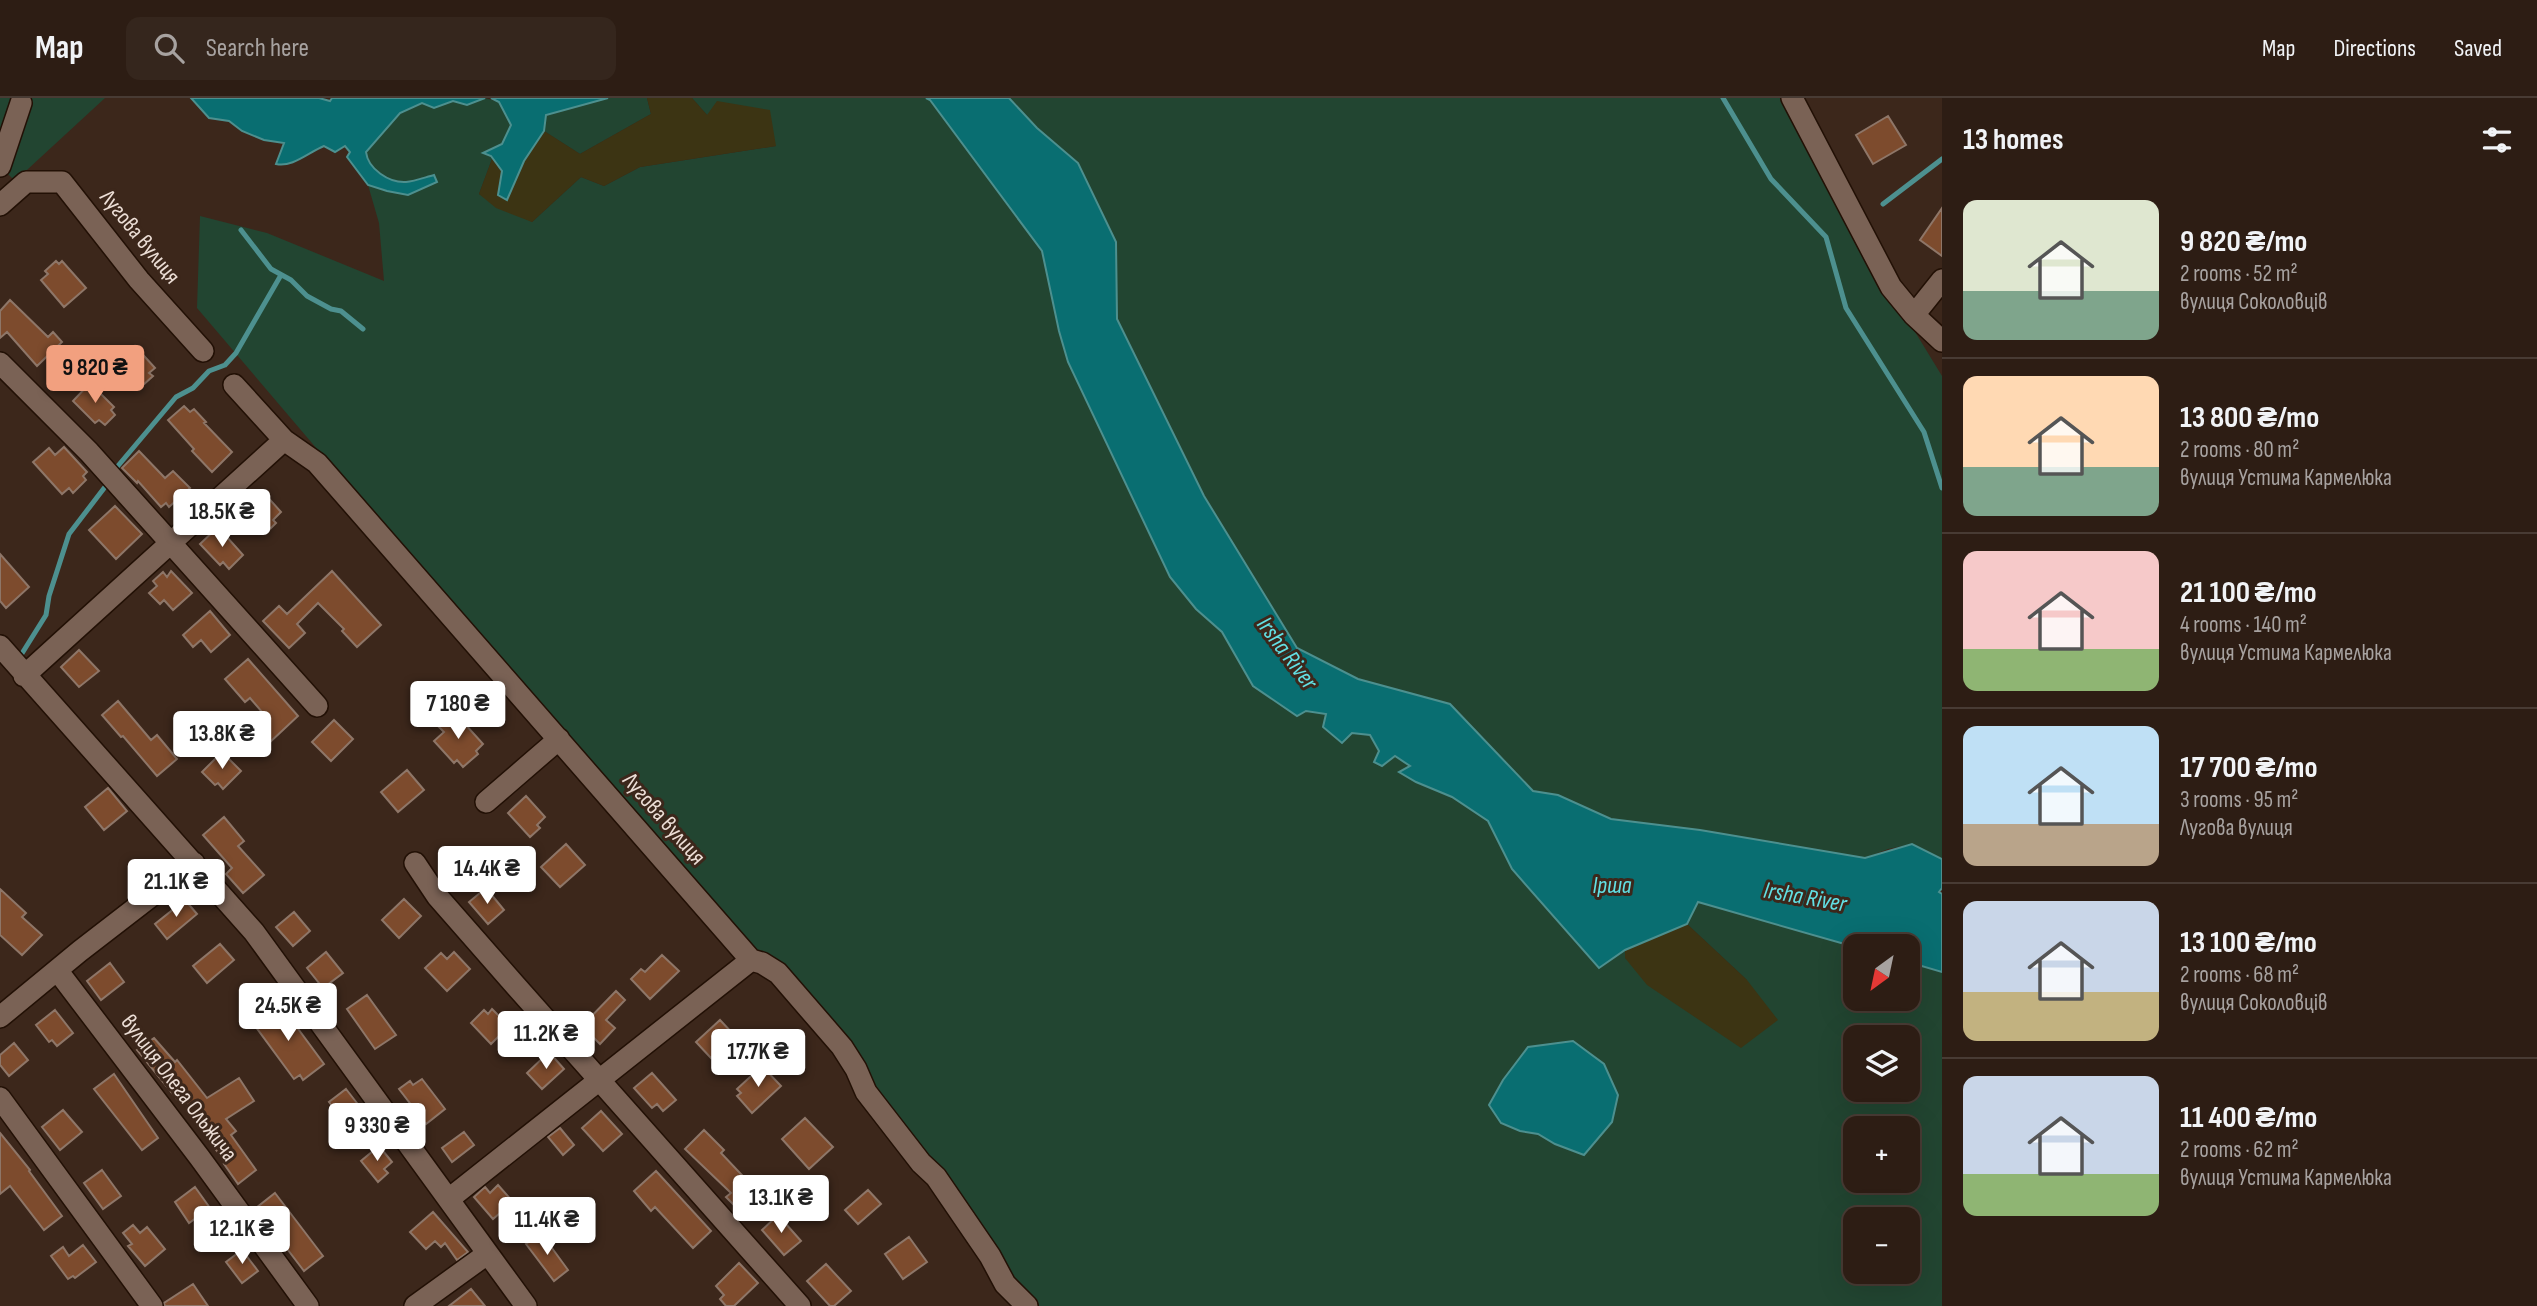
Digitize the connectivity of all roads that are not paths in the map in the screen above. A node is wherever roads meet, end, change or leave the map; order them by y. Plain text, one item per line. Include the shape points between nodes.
1 (1792, 98) edge
2 (21, 103) dead end
3 (0, 166) edge
4 (0, 205) edge
5 (1942, 280) edge
6 (1913, 315) junction
7 (1942, 341) edge
8 (204, 351) dead end
9 (0, 363) edge
10 (234, 385) dead end
11 (284, 440) junction
12 (172, 543) junction
13 (0, 646) edge
14 (24, 676) junction
15 (317, 706) dead end
16 (559, 738) junction
17 (486, 802) dead end
18 (194, 863) junction
19 (415, 863) dead end
20 (751, 960) junction
21 (57, 970) junction
22 (0, 1017) edge
23 (598, 1079) junction
24 (0, 1098) edge
25 (449, 1199) junction
26 (487, 1254) junction
27 (152, 1306) edge
28 (308, 1306) edge
29 (415, 1306) edge
30 (526, 1306) edge
31 (800, 1306) edge
32 (1027, 1306) edge

1 - 6 street via 1891,287
2 - 3 street
4 - 8 street, Лугова вулиця via 26,182 62,182 139,280
5 - 6 street
6 - 7 street
9 - 12 street
10 - 11 street, Лугова вулиця
11 - 12 street
11 - 16 street, Лугова вулиця via 317,463
12 - 14 street
12 - 15 street
13 - 14 street
14 - 18 street
16 - 17 street
16 - 20 street, Лугова вулиця
18 - 21 street
18 - 25 street via 254,932
19 - 23 street via 437,896
20 - 23 street
20 - 32 street, Лугова вулиця via 778,973 842,1047 866,1092 936,1177 1005,1284
21 - 22 street
21 - 28 street, вулиця Олега Ольжича
23 - 25 street
23 - 31 street
24 - 27 street
25 - 26 street
26 - 29 street
26 - 30 street

